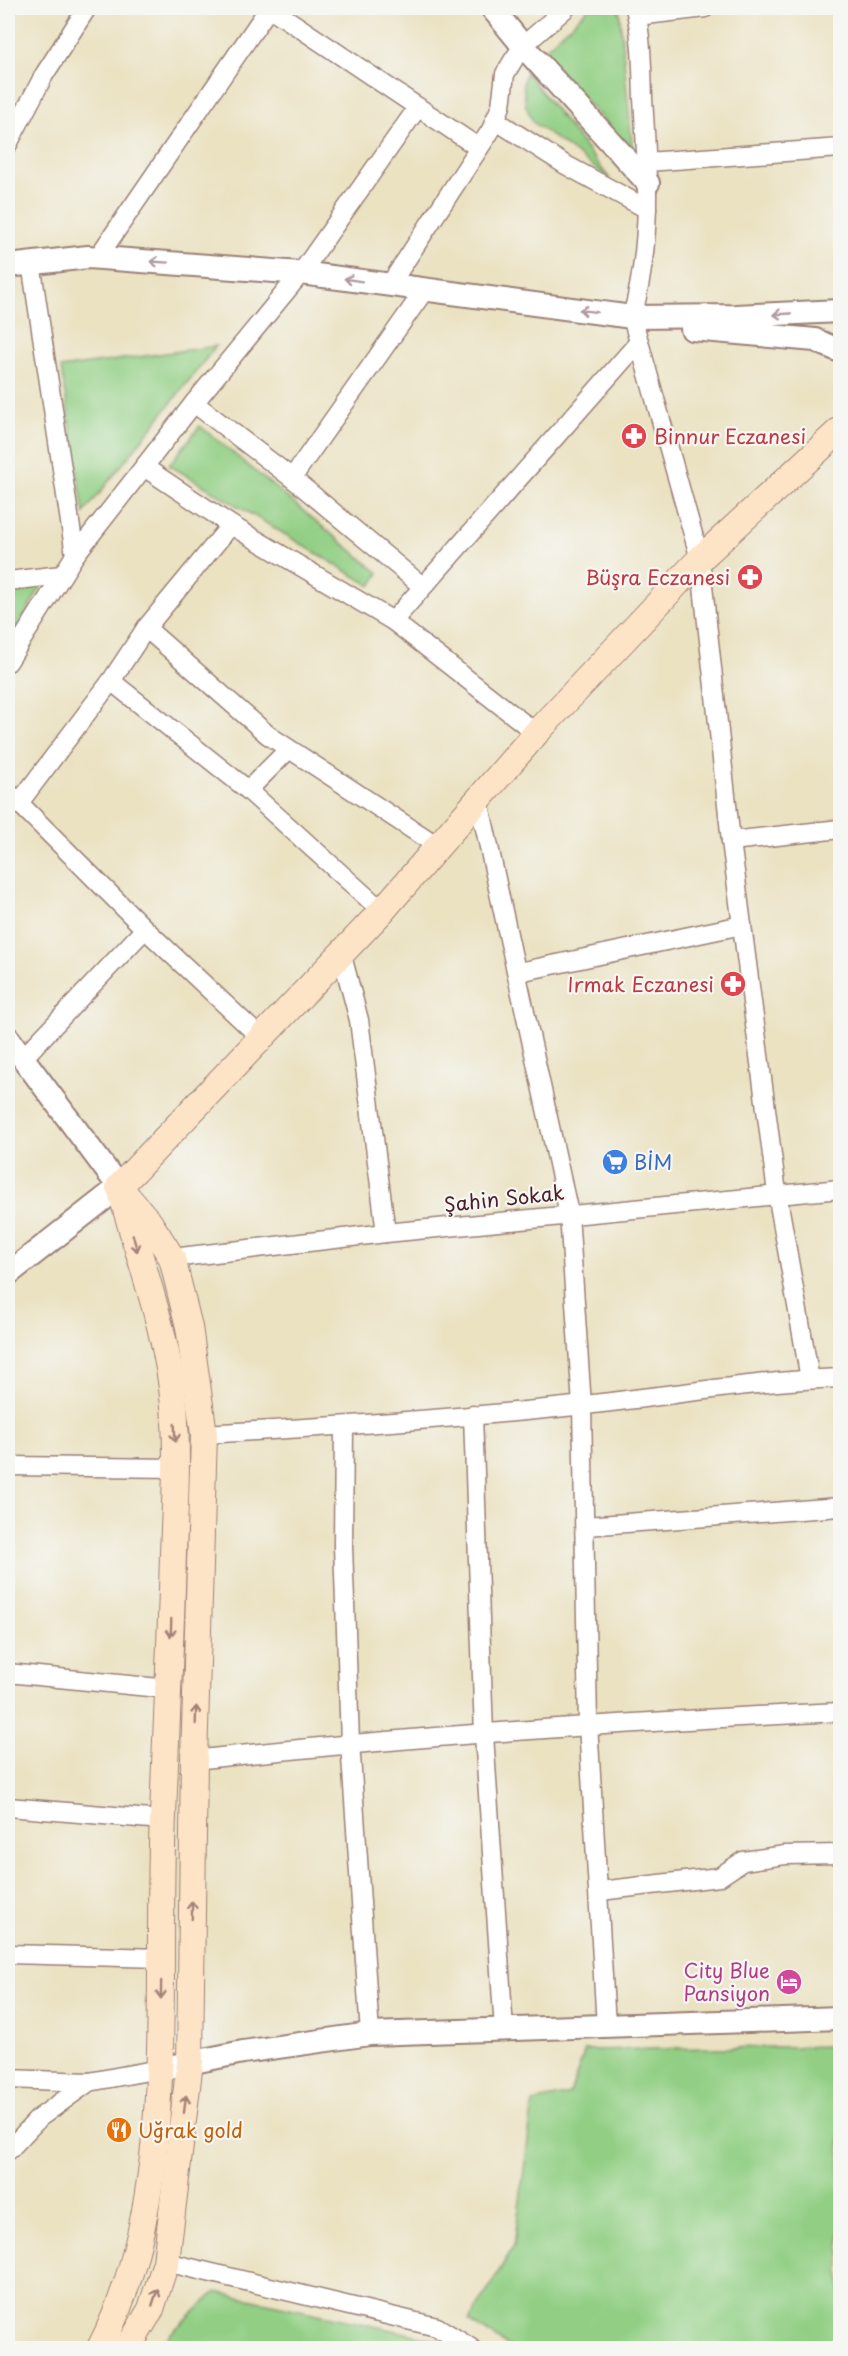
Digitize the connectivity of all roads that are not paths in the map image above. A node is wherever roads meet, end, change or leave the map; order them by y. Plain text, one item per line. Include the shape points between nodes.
1 (87, 8) edge
2 (269, 8) edge
3 (492, 8) edge
4 (566, 8) edge
5 (705, 8) edge
6 (636, 12) edge
7 (523, 46) junction
8 (418, 107) junction
9 (8, 108) edge
10 (26, 109) junction
11 (495, 120) junction
12 (8, 144) edge
13 (479, 148) junction
14 (840, 148) edge
15 (647, 172) junction
16 (647, 209) junction
17 (98, 257) junction
18 (31, 263) junction
19 (8, 266) edge
20 (301, 273) junction
21 (389, 286) junction
22 (424, 291) junction
23 (840, 310) edge
24 (632, 317) junction
25 (639, 342) junction
26 (840, 351) edge
27 (194, 404) junction
28 (840, 430) edge
29 (144, 467) junction
30 (292, 478) junction
31 (231, 525) junction
32 (75, 555) junction
33 (700, 560) junction
34 (62, 575) junction
35 (8, 581) edge
36 (422, 586) junction
37 (393, 621) junction
38 (146, 628) junction
39 (8, 663) edge
40 (111, 681) junction
41 (536, 733) junction
42 (289, 748) junction
43 (249, 790) junction
44 (13, 797) edge
45 (480, 801) junction
46 (840, 829) edge
47 (731, 841) junction
48 (439, 847) junction
49 (381, 911) junction
50 (742, 925) junction
51 (145, 929) junction
52 (341, 952) junction
53 (519, 972) junction
54 (8, 1038) edge
55 (262, 1039) junction
56 (24, 1057) junction
57 (119, 1186) junction
58 (840, 1189) edge
59 (777, 1193) junction
60 (569, 1214) junction
61 (386, 1233) junction
62 (172, 1258) junction
63 (8, 1274) edge
64 (840, 1378) edge
65 (810, 1379) junction
66 (582, 1406) junction
67 (473, 1415) junction
68 (344, 1426) junction
69 (204, 1434) junction
70 (8, 1466) edge
71 (176, 1468) junction
72 (840, 1507) edge
73 (586, 1526) junction
74 (8, 1673) edge
75 (169, 1689) junction
76 (840, 1712) edge
77 (588, 1724) junction
78 (484, 1735) junction
79 (350, 1742) junction
80 (194, 1760) junction
81 (8, 1807) edge
82 (162, 1820) junction
83 (840, 1854) edge
84 (600, 1891) junction
85 (8, 1954) edge
86 (162, 1958) junction
87 (840, 2018) edge
88 (606, 2026) junction
89 (504, 2030) junction
90 (370, 2034) junction
91 (190, 2062) junction
92 (159, 2069) junction
93 (8, 2079) edge
94 (88, 2082) junction
95 (8, 2151) edge
96 (166, 2262) junction
97 (466, 2347) edge
98 (100, 2349) edge
99 (128, 2349) edge

1 - 10 street
2 - 8 street
2 - 17 street
3 - 7 street
4 - 7 street
5 - 6 street
6 - 15 street
7 - 11 street via 505,74
7 - 15 street
8 - 13 street
8 - 20 street
9 - 10 street
10 - 12 street
11 - 13 street
11 - 16 street via 564,164
13 - 21 street
14 - 15 street
15 - 16 street
16 - 24 street via 643,279
17 - 18 street
20 -> 17 street
18 - 19 street
18 - 32 street
21 -> 20 street
20 - 27 street
21 - 22 street
24 -> 22 street
22 - 30 street
23 -> 24 street
24 - 25 street
24 - 26 street via 676,328 815,340
25 - 33 street
25 - 36 street
27 - 29 street
27 - 30 street
28 - 33 main road
29 - 31 street
29 - 32 street
30 - 36 street
31 - 37 street
31 - 38 street
32 - 34 street
33 - 41 main road
33 - 47 street
34 - 35 street
34 - 39 street
36 - 37 street
37 - 41 street
38 - 40 street
38 - 42 street via 268,735
40 - 43 street
40 - 44 street
41 - 45 main road
42 - 43 street
42 - 48 street
43 - 49 street
44 - 51 street
45 - 48 main road
45 - 53 street
46 - 47 street
47 - 50 street
48 - 49 main road
49 - 52 main road
50 - 53 street
50 - 59 street
51 - 55 street
51 - 56 street
52 - 55 main road
52 - 61 street via 359,1020
53 - 60 street
54 - 56 street
55 - 57 main road
56 - 57 street
57 - 62 main road
57 - 63 street
57 -> 71 main road via 164,1336 174,1406
58 - 59 street, Şahin Sokak
59 - 60 street, Şahin Sokak
59 - 65 street
60 - 61 street, Şahin Sokak
60 - 66 street
61 - 62 street, Şahin Sokak
62 - 69 main road via 189,1327
64 - 65 street
65 - 66 street
66 - 67 street
66 - 73 street
67 - 68 street
67 - 78 street
68 - 69 street
68 - 79 street via 343,1546
80 -> 69 main road
70 - 71 street
71 -> 75 main road
72 - 73 street
73 - 77 street
74 - 75 street
75 - 82 main road
76 - 77 street
77 - 78 street
77 - 84 street
78 - 79 street
78 - 89 street
79 - 80 street
79 - 90 street
91 -> 80 main road
81 - 82 street
82 - 86 main road
83 - 84 street via 743,1861 719,1877
84 - 88 street
85 - 86 street
86 -> 92 main road
87 - 88 street
88 - 89 street
89 - 90 street
90 - 91 street
91 - 92 street
96 -> 91 main road
92 - 94 street
92 - 98 main road via 152,2163 135,2256 117,2316
93 - 94 street
94 - 95 street via 39,2118
96 - 97 street via 437,2327
99 -> 96 main road via 151,2309

